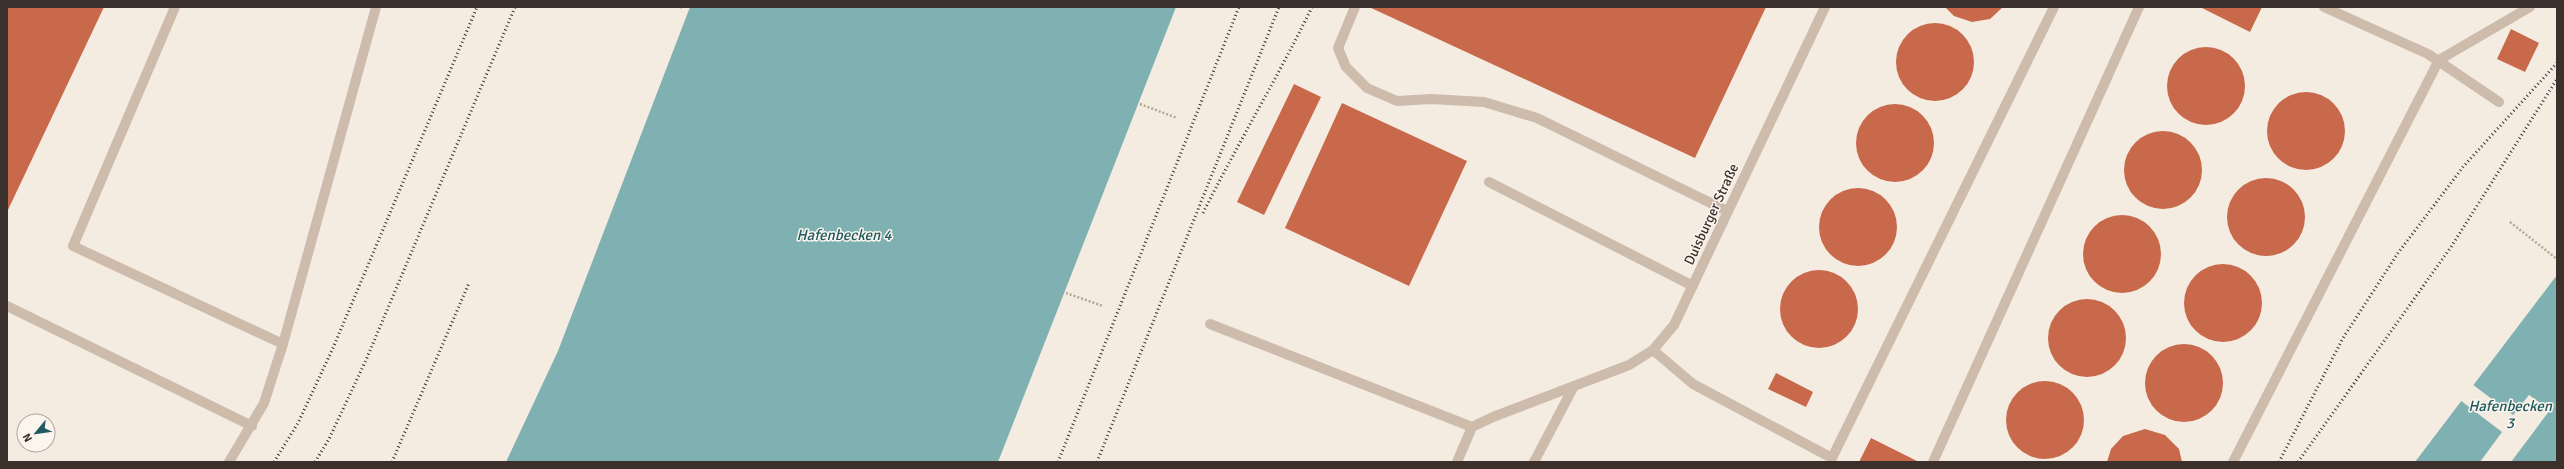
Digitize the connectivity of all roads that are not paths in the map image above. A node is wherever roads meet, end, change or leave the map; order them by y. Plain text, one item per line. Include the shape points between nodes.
1 (175, 7) edge
2 (376, 7) edge
3 (1355, 7) edge
4 (1825, 7) edge
5 (2054, 7) edge
6 (2139, 7) edge
7 (2324, 7) edge
8 (2530, 7) edge
9 (2439, 60) junction
10 (2500, 102) dead end
11 (1489, 182) dead end
12 (1727, 211) junction
13 (1693, 286) junction
14 (7, 306) edge
15 (1210, 324) dead end
16 (282, 344) junction
17 (1653, 350) junction
18 (1574, 386) junction
19 (252, 426) junction
20 (1472, 427) junction
21 (1831, 460) edge
22 (229, 462) edge
23 (1457, 462) edge
24 (1534, 462) edge
25 (1933, 462) edge
26 (2233, 462) edge

1 - 16 street via 73,246
2 - 16 street
3 - 12 street via 1338,48 1346,66 1366,88 1397,101 1431,99 1484,102 1537,118
4 - 12 street, Duisburger Straße
5 - 21 street
6 - 25 street
7 - 9 street
8 - 9 street
9 - 10 street
9 - 26 street
11 - 13 street
12 - 13 street, Duisburger Straße
13 - 17 street, Duisburger Straße via 1674,325
14 - 19 street
15 - 20 street
16 - 19 street via 264,403
17 - 18 street, Duisburger Straße via 1629,365
17 - 21 street via 1693,384
18 - 20 street, Duisburger Straße
18 - 24 street
19 - 22 street
20 - 23 street

